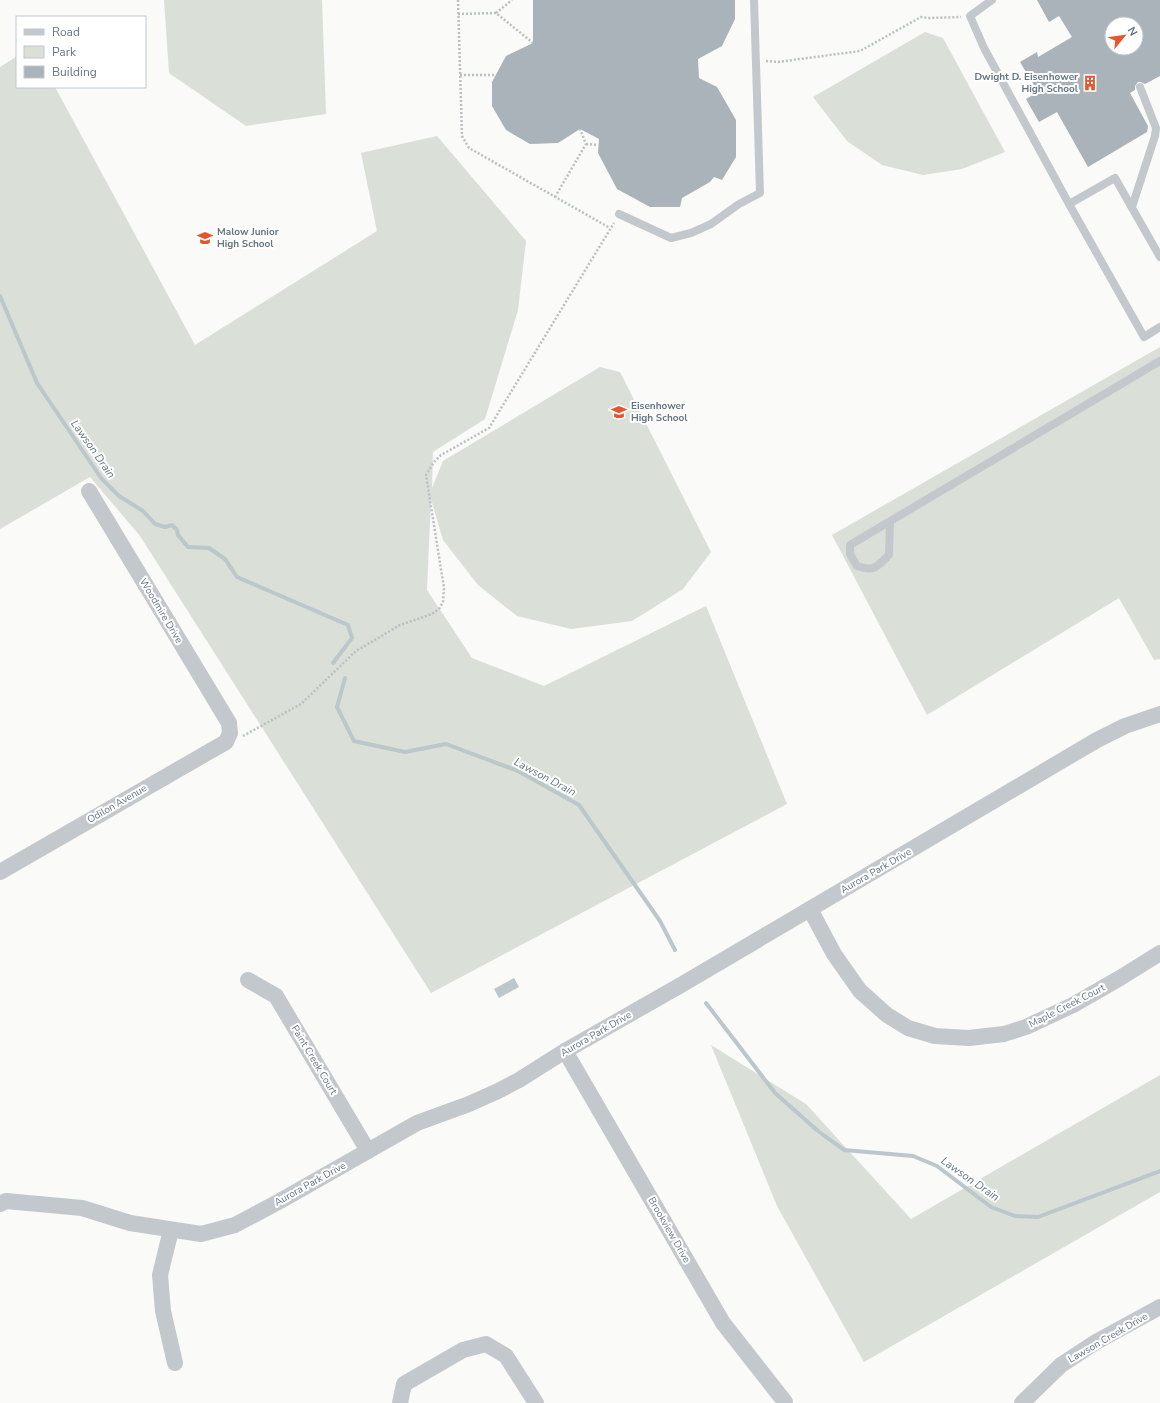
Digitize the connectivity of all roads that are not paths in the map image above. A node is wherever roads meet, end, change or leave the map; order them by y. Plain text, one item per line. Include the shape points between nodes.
1 (754, 0) edge
2 (992, 0) edge
3 (1140, 87) dead end
4 (1069, 204) junction
5 (1132, 207) junction
6 (619, 214) dead end
7 (1160, 257) edge
8 (1160, 327) edge
9 (1160, 361) edge
10 (89, 491) dead end
11 (890, 522) junction
12 (1160, 714) edge
13 (228, 737) joint
14 (0, 872) edge
15 (810, 909) junction
16 (1160, 953) edge
17 (248, 980) dead end
18 (565, 1051) junction
19 (368, 1151) junction
20 (0, 1204) edge
21 (171, 1230) junction
22 (1160, 1307) edge
23 (175, 1363) dead end
24 (785, 1402) edge
25 (400, 1403) edge
26 (536, 1403) edge
27 (1022, 1403) edge

1 - 6 lane via 760,193 738,204 711,224 671,238
2 - 4 lane via 970,16 984,48
3 - 5 lane via 1156,128
4 - 5 lane via 1115,178
4 - 8 lane via 1144,337
5 - 7 lane
9 - 11 lane
10 - 13 street, Woodmire Drive via 229,724
11 - 11 lane via 850,545 850,554 857,566 868,570 879,565 889,555
12 - 15 street, Aurora Park Drive via 1125,726 1097,740
13 - 14 street, Odilon Avenue
15 - 16 street, Maple Creek Court via 834,954 860,991 887,1015 908,1028 935,1036 969,1038 1004,1034 1026,1027 1073,1005
15 - 18 street, Aurora Park Drive
17 - 19 street, Paint Creek Court via 276,996
18 - 19 street, Aurora Park Drive via 498,1091 417,1123
18 - 24 street, Brookview Drive via 723,1323
19 - 21 street, Aurora Park Drive via 235,1225 201,1234
20 - 21 street, Aurora Park Drive via 6,1202 82,1208 130,1222
21 - 23 street via 160,1275 163,1311
22 - 27 street, Lawson Creek Drive via 1096,1342 1061,1366
25 - 26 street via 404,1384 463,1350 486,1344 506,1356

